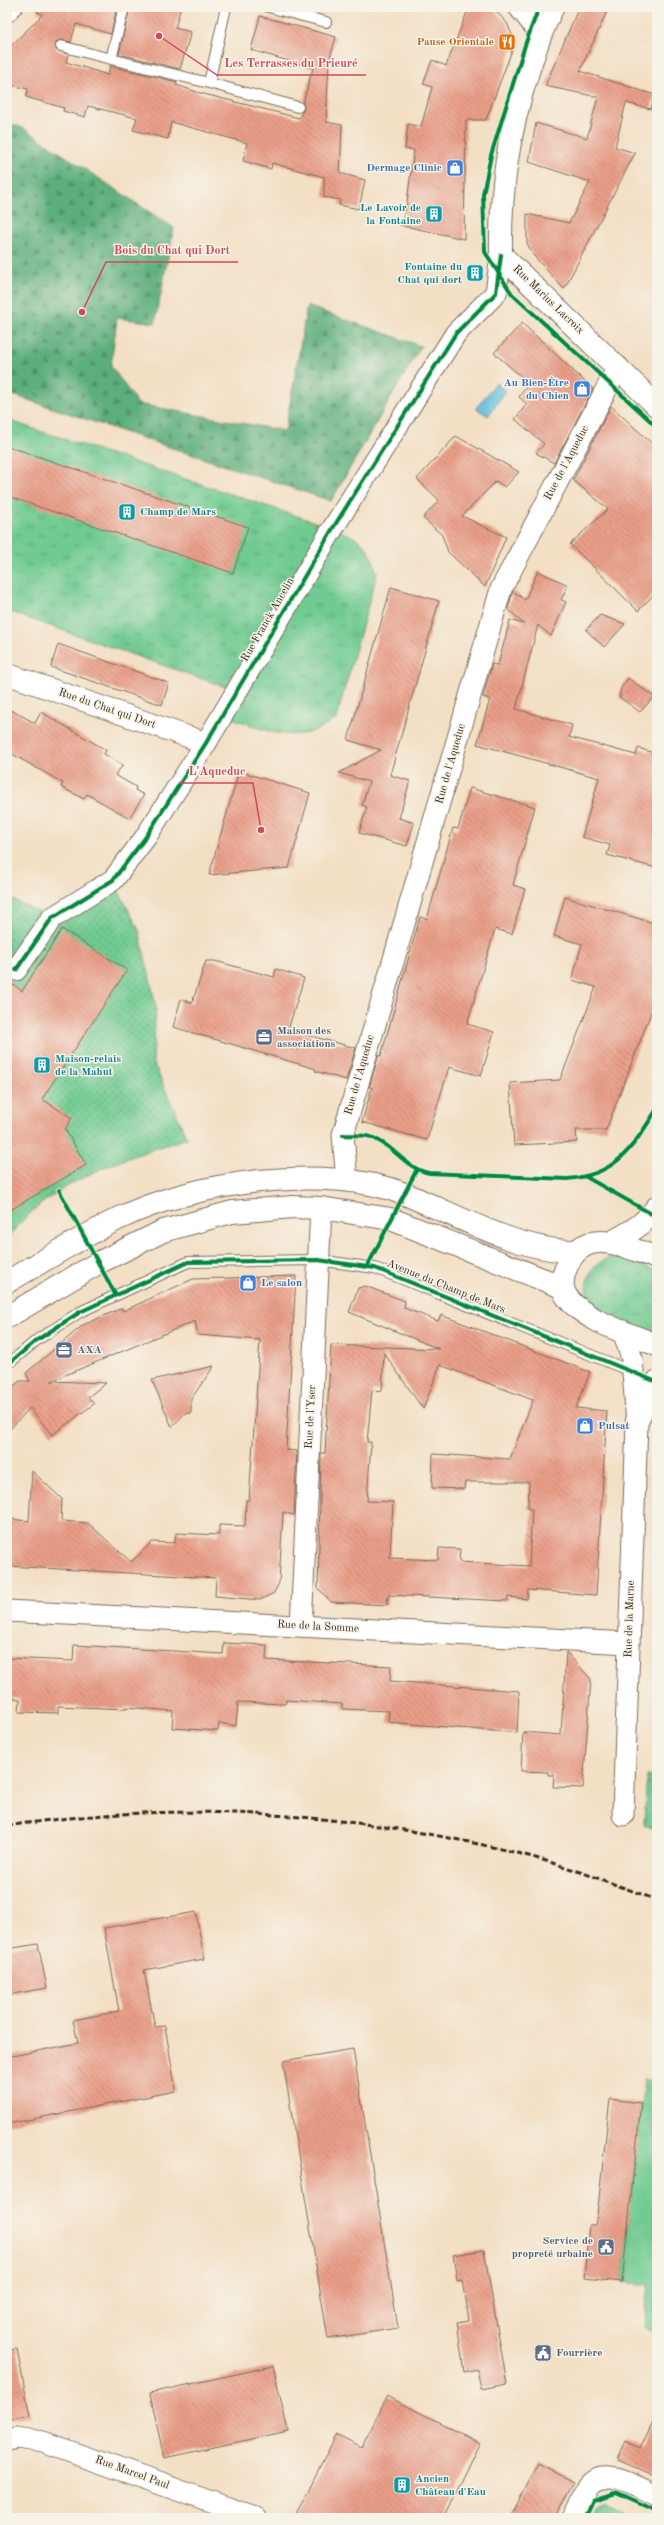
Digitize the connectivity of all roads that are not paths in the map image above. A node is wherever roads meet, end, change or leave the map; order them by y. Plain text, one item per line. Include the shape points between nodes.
1 (18, 7) edge
2 (124, 7) edge
3 (226, 7) edge
4 (268, 7) edge
5 (519, 7) edge
6 (553, 7) edge
7 (7, 19) edge
8 (326, 22) dead end
9 (540, 33) junction
10 (61, 46) dead end
11 (111, 59) junction
12 (209, 83) junction
13 (298, 107) dead end
14 (501, 255) junction
15 (618, 367) junction
16 (657, 406) edge
17 (7, 674) edge
18 (206, 743) junction
19 (16, 970) dead end
20 (347, 1180) junction
21 (657, 1207) edge
22 (321, 1208) junction
23 (612, 1242) junction
24 (576, 1251) junction
25 (657, 1258) edge
26 (318, 1260) junction
27 (7, 1282) edge
28 (562, 1287) junction
29 (7, 1317) edge
30 (623, 1331) junction
31 (657, 1345) edge
32 (7, 1365) edge
33 (633, 1372) junction
34 (657, 1381) edge
35 (637, 1423) junction
36 (7, 1611) edge
37 (301, 1626) junction
38 (629, 1644) junction
39 (623, 1815) dead end
40 (7, 2440) edge
41 (657, 2496) edge
42 (256, 2518) edge
43 (574, 2518) edge

1 - 7 lane
2 - 11 lane
3 - 12 lane
4 - 8 lane
5 - 9 street
6 - 9 main road
9 - 14 main road via 516,110 504,168
10 - 11 lane
11 - 12 lane
12 - 13 lane
14 - 15 main road, Rue Marius Lacroix
14 - 18 street, Rue Franck Ancelin via 496,292 456,333 333,528
15 - 16 main road, Rue Marius Lacroix
15 - 20 street, Rue de l'Aqueduc via 501,589 343,1135
17 - 18 street, Rue du Chat qui Dort
18 - 19 street, Rue Franck Ancelin via 145,838 113,880 52,918
20 - 24 main road via 404,1194 540,1249
20 - 27 main road via 264,1182 196,1191 118,1218
21 - 23 main road via 633,1230
22 - 26 street, Rue de l'Yser
22 - 28 main road via 391,1219
22 - 29 main road via 293,1207 232,1212 163,1230 98,1263
23 - 24 main road via 585,1245
23 - 25 main road
24 - 28 main road via 564,1273
26 - 32 lane, Avenue du Champ de Mars via 188,1262 80,1312 37,1340
26 - 33 lane, Avenue du Champ de Mars via 375,1268
26 - 37 street, Rue de l'Yser
28 - 30 main road via 566,1297 584,1314
30 - 31 main road
30 - 33 street, Rue de la Marne
33 - 35 street, Rue de la Marne
34 - 35 street, Rue de la Marne
35 - 38 street, Rue de la Marne
36 - 37 street, Rue de la Somme
37 - 38 street, Rue de la Somme
38 - 39 street, Rue de la Marne
40 - 42 street, Rue Marcel Paul via 17,2438 43,2442
41 - 43 street via 606,2477 596,2479 589,2484

